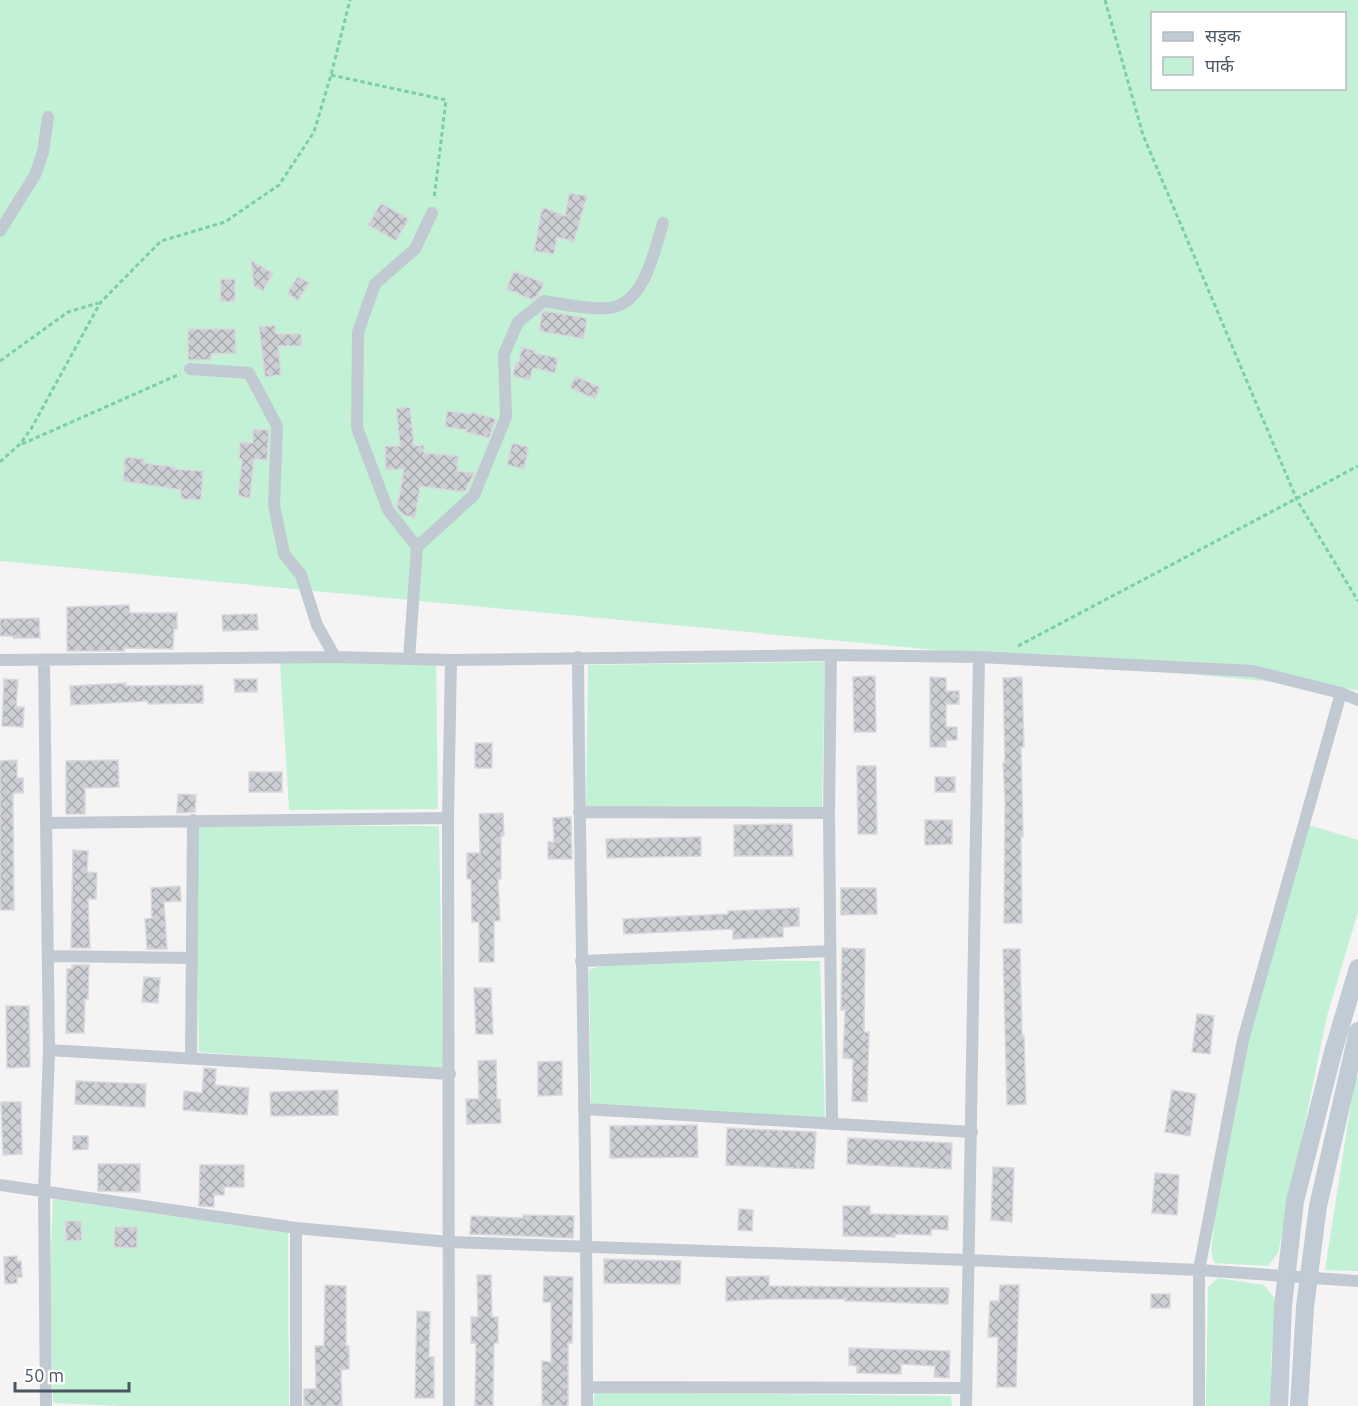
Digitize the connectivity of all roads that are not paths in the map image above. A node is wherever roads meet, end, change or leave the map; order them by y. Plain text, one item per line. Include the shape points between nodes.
1 (48, 117) dead end
2 (432, 213) road end
3 (663, 223) dead end
4 (0, 231) edge
5 (190, 369) road end
6 (417, 547) junction
7 (831, 655) junction
8 (335, 657) junction
9 (578, 657) junction
10 (979, 657) junction
11 (409, 659) junction
12 (0, 660) edge
13 (44, 660) junction
14 (451, 660) junction
15 (1341, 693) junction
16 (1358, 700) edge
17 (579, 812) junction
18 (829, 813) junction
19 (448, 818) junction
20 (193, 820) junction
21 (46, 823) junction
22 (830, 951) junction
23 (48, 957) junction
24 (192, 958) junction
25 (581, 961) junction
26 (1358, 969) edge
27 (1358, 1031) edge
28 (49, 1050) junction
29 (191, 1058) junction
30 (450, 1074) junction
31 (1351, 1077) edge
32 (1325, 1084) junction
33 (584, 1109) junction
34 (832, 1124) junction
35 (972, 1132) junction
36 (0, 1185) edge
37 (44, 1193) junction
38 (296, 1228) junction
39 (449, 1242) junction
40 (587, 1247) junction
41 (968, 1260) junction
42 (1199, 1270) junction
43 (1285, 1276) junction
44 (1308, 1278) junction
45 (1358, 1281) edge
46 (587, 1386) junction
47 (966, 1388) junction
48 (46, 1406) edge
49 (296, 1406) edge
50 (449, 1406) edge
51 (587, 1406) edge
52 (966, 1406) edge
53 (1199, 1406) edge
54 (1279, 1406) edge
55 (1299, 1406) edge

1 - 4 street via 35,175
2 - 6 street via 415,249 375,284 358,332 357,428 388,510
3 - 6 street via 648,273 639,289 622,302 610,308 544,301 518,322 504,354 506,417 474,495
5 - 8 street via 249,374 278,426 274,505 284,554 300,575 317,625
6 - 11 street
7 - 9 street
7 - 10 street
7 - 18 street
8 - 11 street
8 - 13 street
9 - 14 street
9 - 17 street
10 - 15 street via 1253,671
10 - 35 street
11 - 14 street
12 - 13 street
13 - 21 street
14 - 19 street
15 - 16 street
15 - 42 street via 1243,1040
17 - 18 street
17 - 25 street
18 - 22 street
19 - 20 street
19 - 30 street
20 - 21 street
20 - 24 street
21 - 23 street
22 - 25 street
22 - 34 street
23 - 24 street
23 - 28 street
24 - 29 street
25 - 33 street
26 - 32 street
27 - 31 street
28 - 29 street
28 - 37 street
29 - 30 street
30 - 39 street
31 - 32 street
31 - 44 street via 1318,1206
32 - 43 street via 1294,1201
33 - 34 street
33 - 40 street
34 - 35 street
35 - 41 street
36 - 37 street
37 - 38 street
37 - 48 street
38 - 39 street
38 - 49 street
39 - 40 street
39 - 50 street
40 - 41 street
40 - 46 street
41 - 42 street
41 - 47 street
42 - 43 street
42 - 53 street
43 - 44 street
43 - 54 street
44 - 45 street
44 - 55 street
46 - 47 street
46 - 51 street
47 - 52 street

